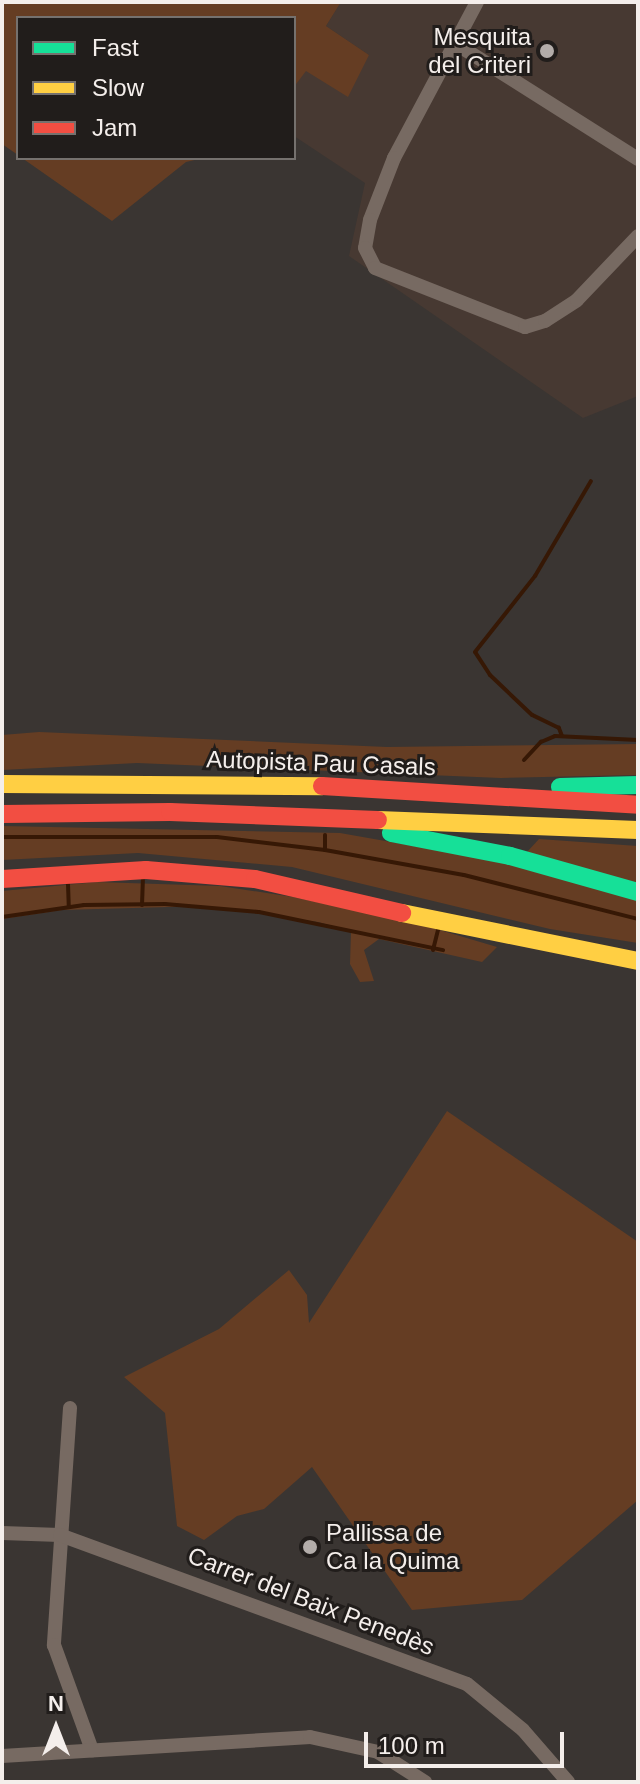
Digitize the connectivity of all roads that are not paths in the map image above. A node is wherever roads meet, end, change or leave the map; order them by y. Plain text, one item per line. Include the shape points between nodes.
1 (477, 2) edge
2 (453, 42) junction
3 (638, 159) edge
4 (638, 236) edge
5 (2, 784) edge
6 (638, 785) edge
7 (450, 792) junction
8 (638, 805) edge
9 (2, 814) edge
10 (307, 816) junction
11 (638, 830) edge
12 (2, 879) edge
13 (638, 892) edge
14 (638, 961) edge
15 (70, 1408) dead end
16 (2, 1533) edge
17 (60, 1535) junction
18 (92, 1750) junction
19 (2, 1756) edge
20 (425, 1782) edge
21 (568, 1782) edge

1 - 2 street
2 - 3 street
2 - 4 street via 394,158 370,220 365,248 375,268 525,327 577,300
5 - 7 main road, Autopista Pau Casals via 158,781
6 - 7 main road
7 - 8 main road, Autopista Pau Casals
9 - 10 main road
10 - 11 main road
10 - 13 main road via 346,828 510,856
12 - 14 main road via 146,870 255,879 535,944
15 - 17 street
16 - 17 street, Carrer del Baix Penedès
17 - 18 street via 54,1645
17 - 21 street, Carrer del Baix Penedès via 467,1684 523,1730
18 - 19 street
18 - 20 street via 310,1737 378,1752

